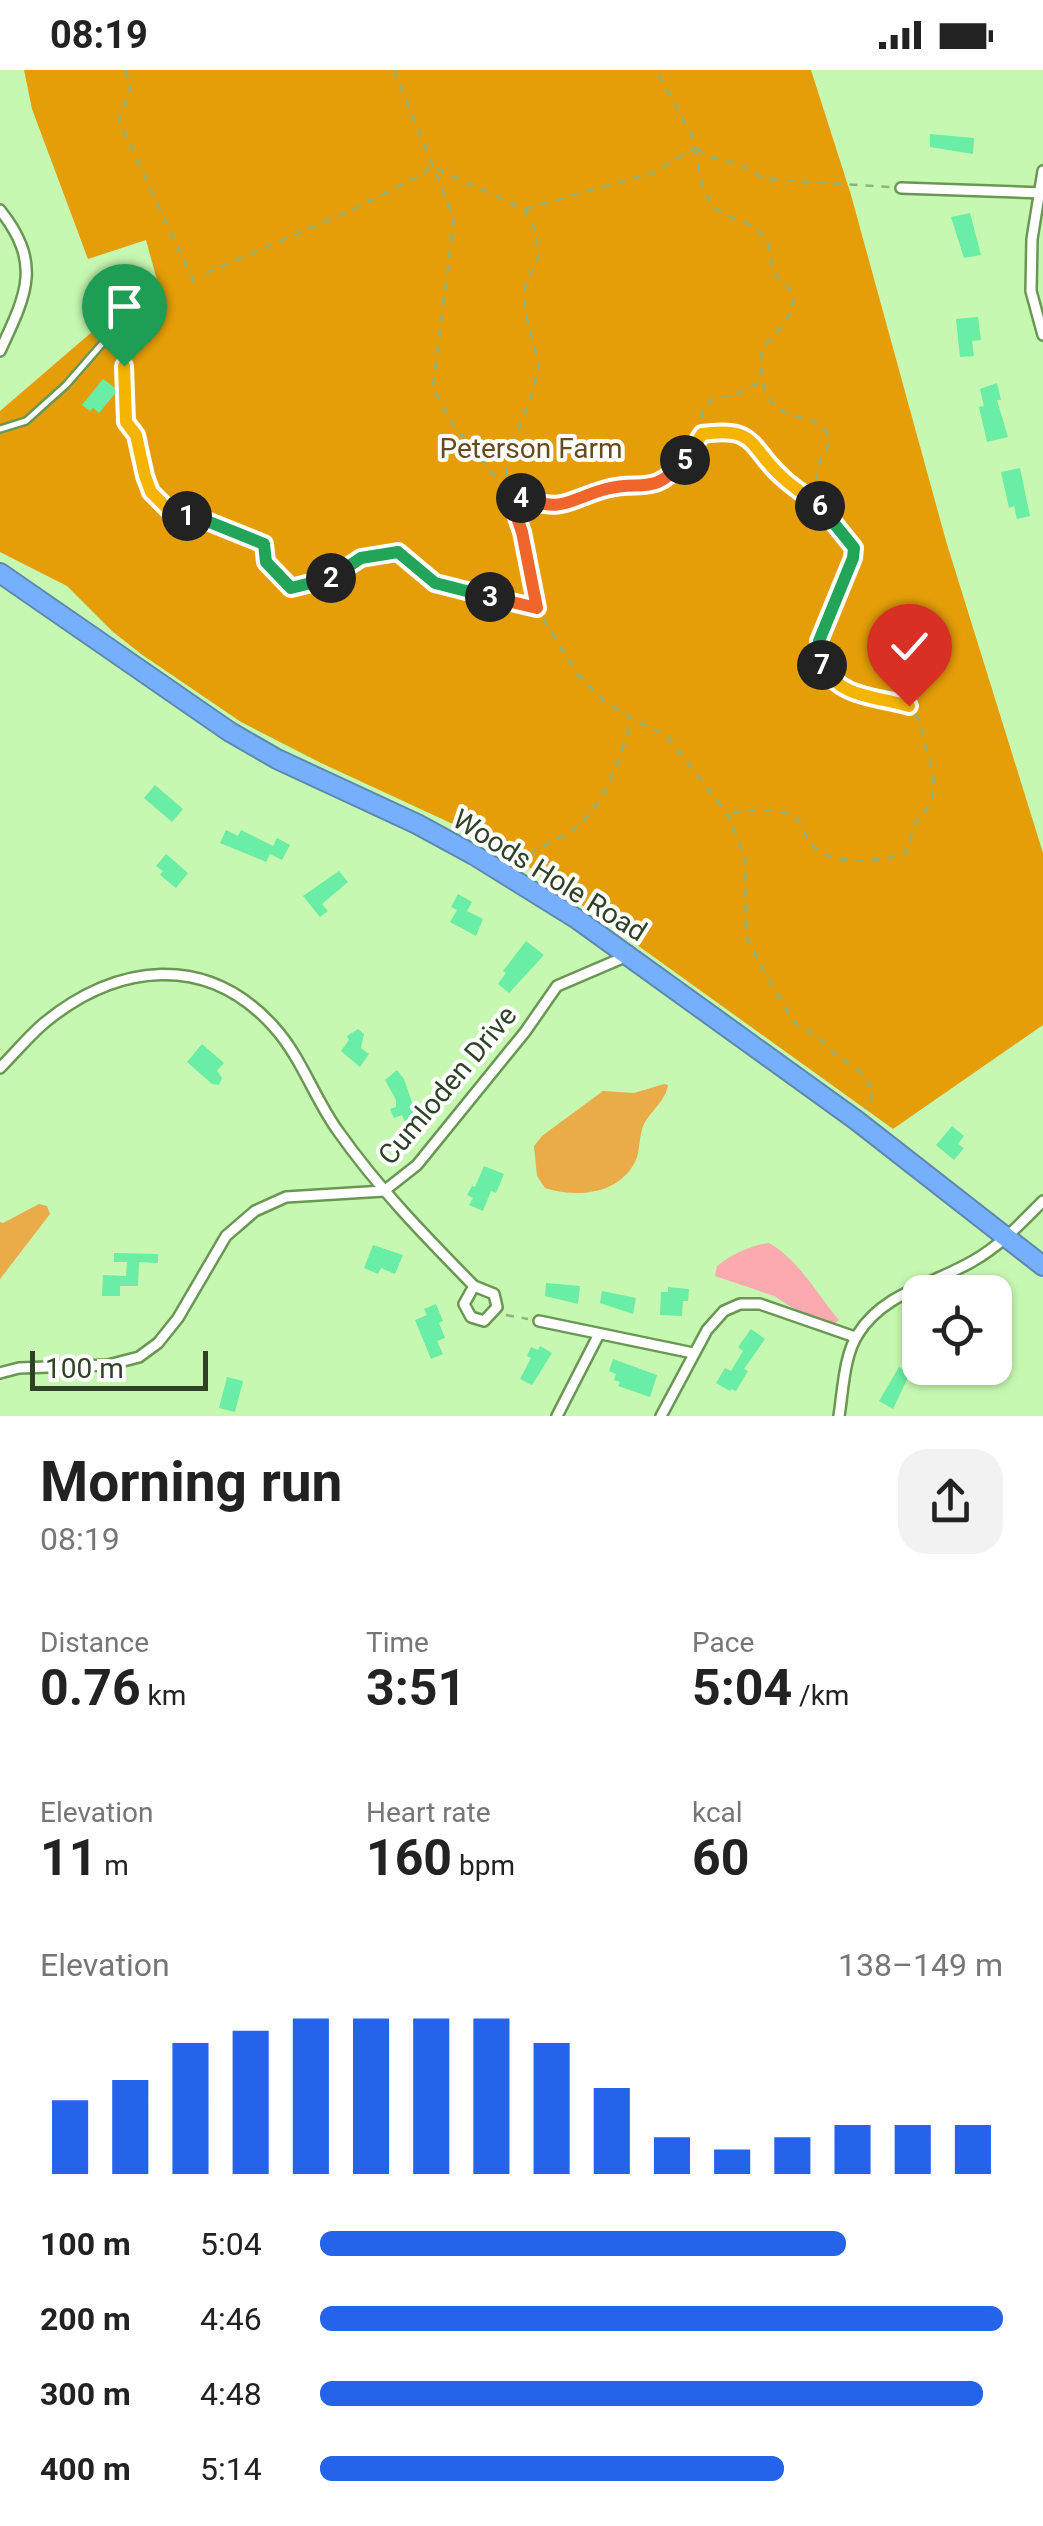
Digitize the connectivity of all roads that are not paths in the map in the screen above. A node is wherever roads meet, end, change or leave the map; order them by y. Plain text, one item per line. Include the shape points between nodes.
1 (1043, 170) edge
2 (901, 188) road end
3 (1042, 193) edge
4 (0, 210) edge
5 (122, 298) dead end
6 (1043, 335) edge
7 (0, 351) edge
8 (0, 429) edge
9 (0, 573) edge
10 (628, 956) junction
11 (0, 1068) edge
12 (384, 1191) junction
13 (1043, 1201) edge
14 (1006, 1237) junction
15 (1043, 1266) edge
16 (474, 1286) junction
17 (539, 1321) road end
18 (599, 1334) junction
19 (855, 1337) junction
20 (693, 1352) junction
21 (0, 1373) edge
22 (557, 1416) edge
23 (662, 1416) edge
24 (839, 1416) edge

1 - 3 street
2 - 3 street
3 - 6 street via 1031,291
4 - 7 street via 26,255 28,277
5 - 8 lane via 115,329 66,385 26,421
9 - 10 highway, Woods Hole Road via 230,732 417,824
10 - 12 street, Cumloden Drive via 557,986 417,1165
10 - 14 highway, Woods Hole Road
11 - 12 street via 44,1023 99,989 142,974 209,980 274,1027 335,1128
12 - 16 street
12 - 21 street, Cumloden Drive via 286,1197 256,1212 226,1236 178,1318 138,1357
13 - 14 street
14 - 15 highway, Woods Hole Road
14 - 19 street via 880,1307
16 - 16 street via 464,1304 471,1317 484,1321 498,1300
17 - 18 street
18 - 20 street
18 - 22 street
19 - 20 street via 760,1304 740,1304 724,1311
19 - 24 street
20 - 23 street

